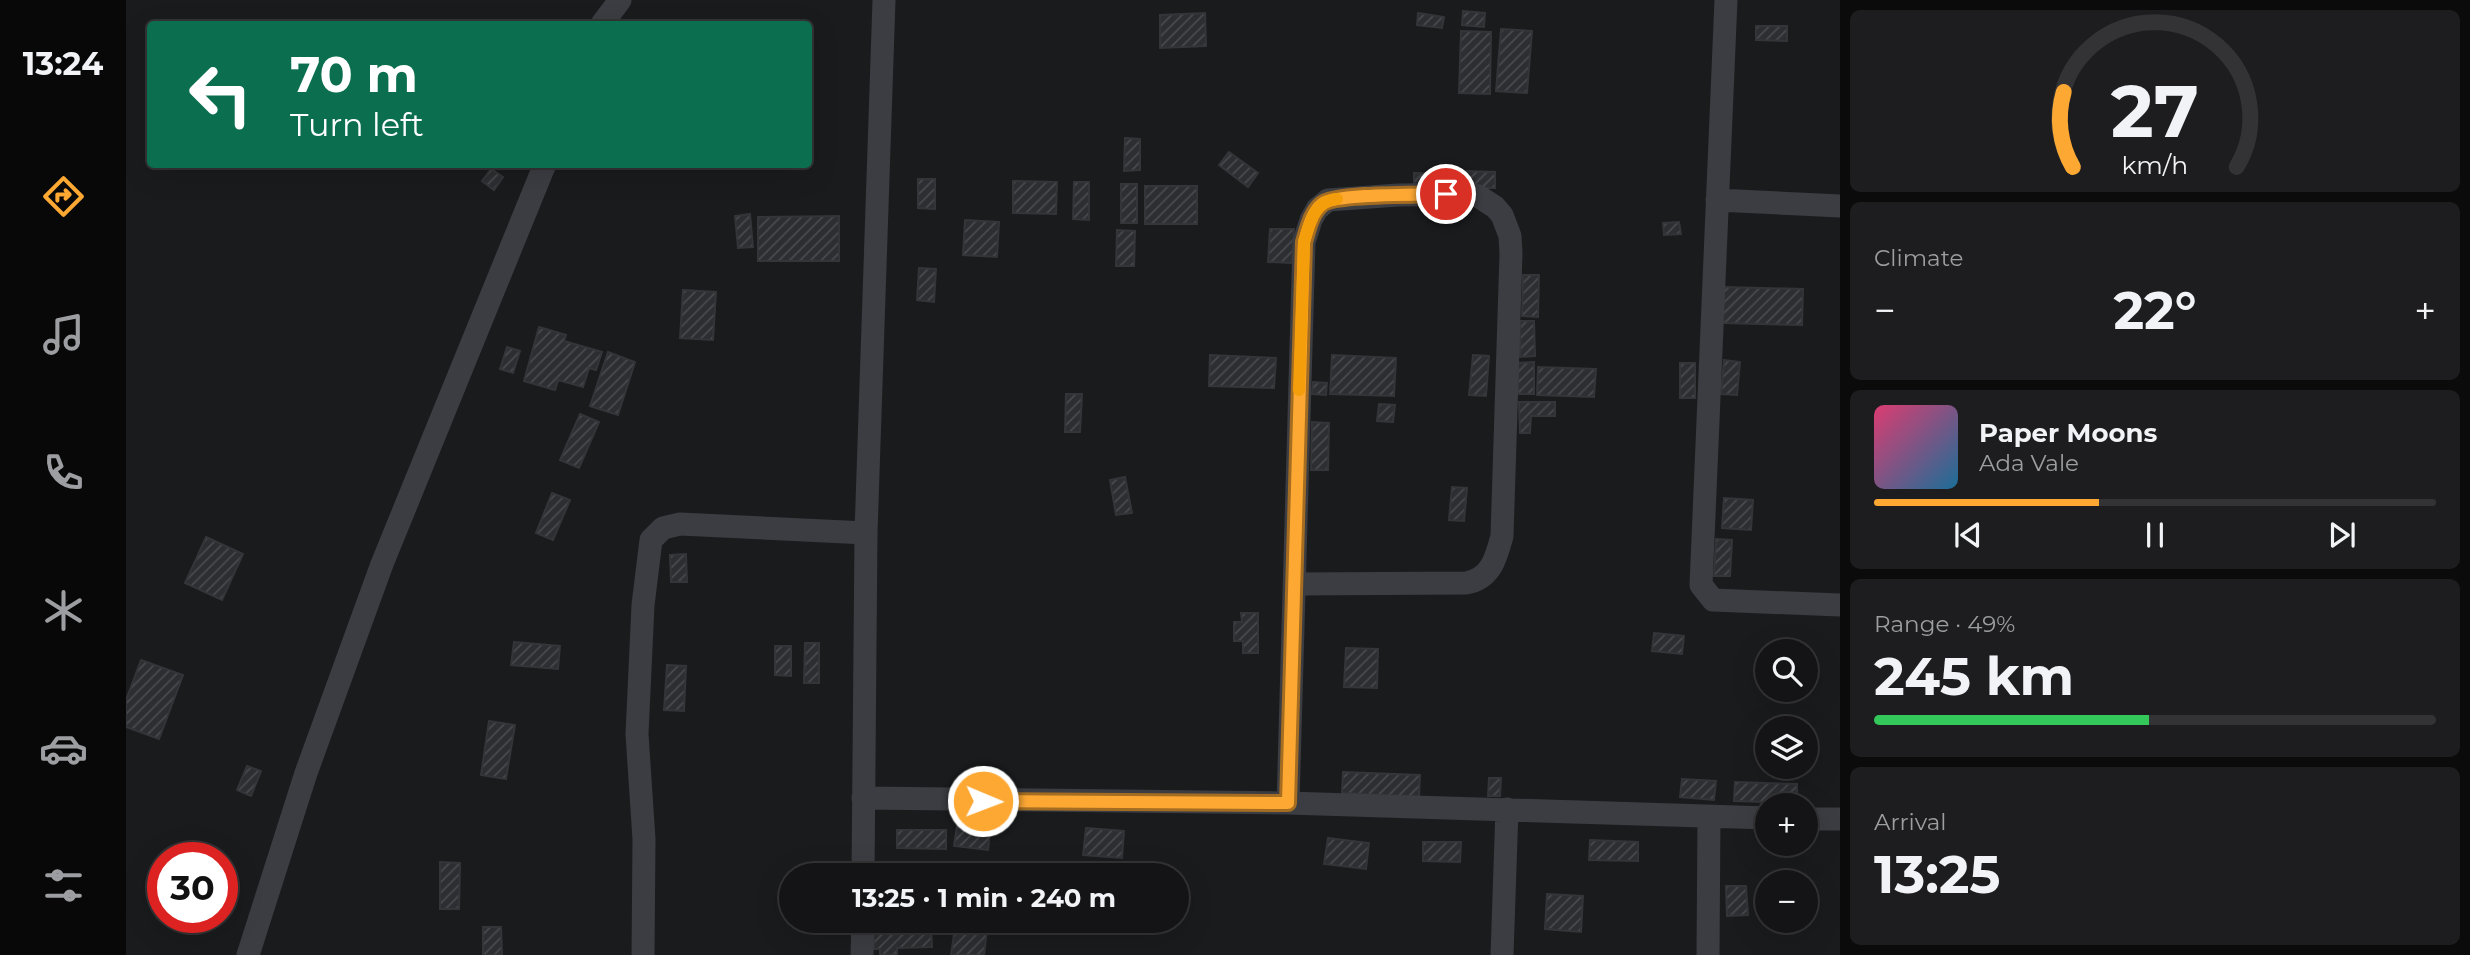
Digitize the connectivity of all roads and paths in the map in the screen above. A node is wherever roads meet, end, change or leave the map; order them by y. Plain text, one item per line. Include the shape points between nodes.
1 (620, 0) edge
2 (884, 0) edge
3 (1726, 0) edge
4 (604, 21) edge
5 (543, 168) edge
6 (1717, 200) junction
7 (1840, 206) edge
8 (866, 533) junction
9 (1296, 584) junction
10 (1840, 605) edge
11 (863, 798) junction
12 (1288, 803) junction
13 (1507, 809) junction
14 (1709, 817) junction
15 (1755, 818) edge
16 (1818, 819) edge
17 (1840, 819) edge
18 (863, 863) edge
19 (863, 933) edge
20 (248, 955) edge
21 (643, 955) edge
22 (862, 955) edge
23 (1502, 955) edge
24 (1709, 955) edge

1 - 4 street
2 - 8 street
3 - 6 street
5 - 20 street via 382,565 306,773
6 - 7 street
6 - 10 street via 1701,585 1713,600
8 - 11 street
8 - 21 street via 680,524 663,528 651,540 643,605 638,734 644,839
9 - 9 street via 1304,242 1311,220 1328,200 1478,196 1502,215 1511,253 1502,536 1497,555 1483,578 1466,583
9 - 12 street
11 - 12 street
11 - 18 street
12 - 13 street
13 - 14 street
13 - 23 street
14 - 15 street
14 - 24 street
16 - 17 street
19 - 22 street

